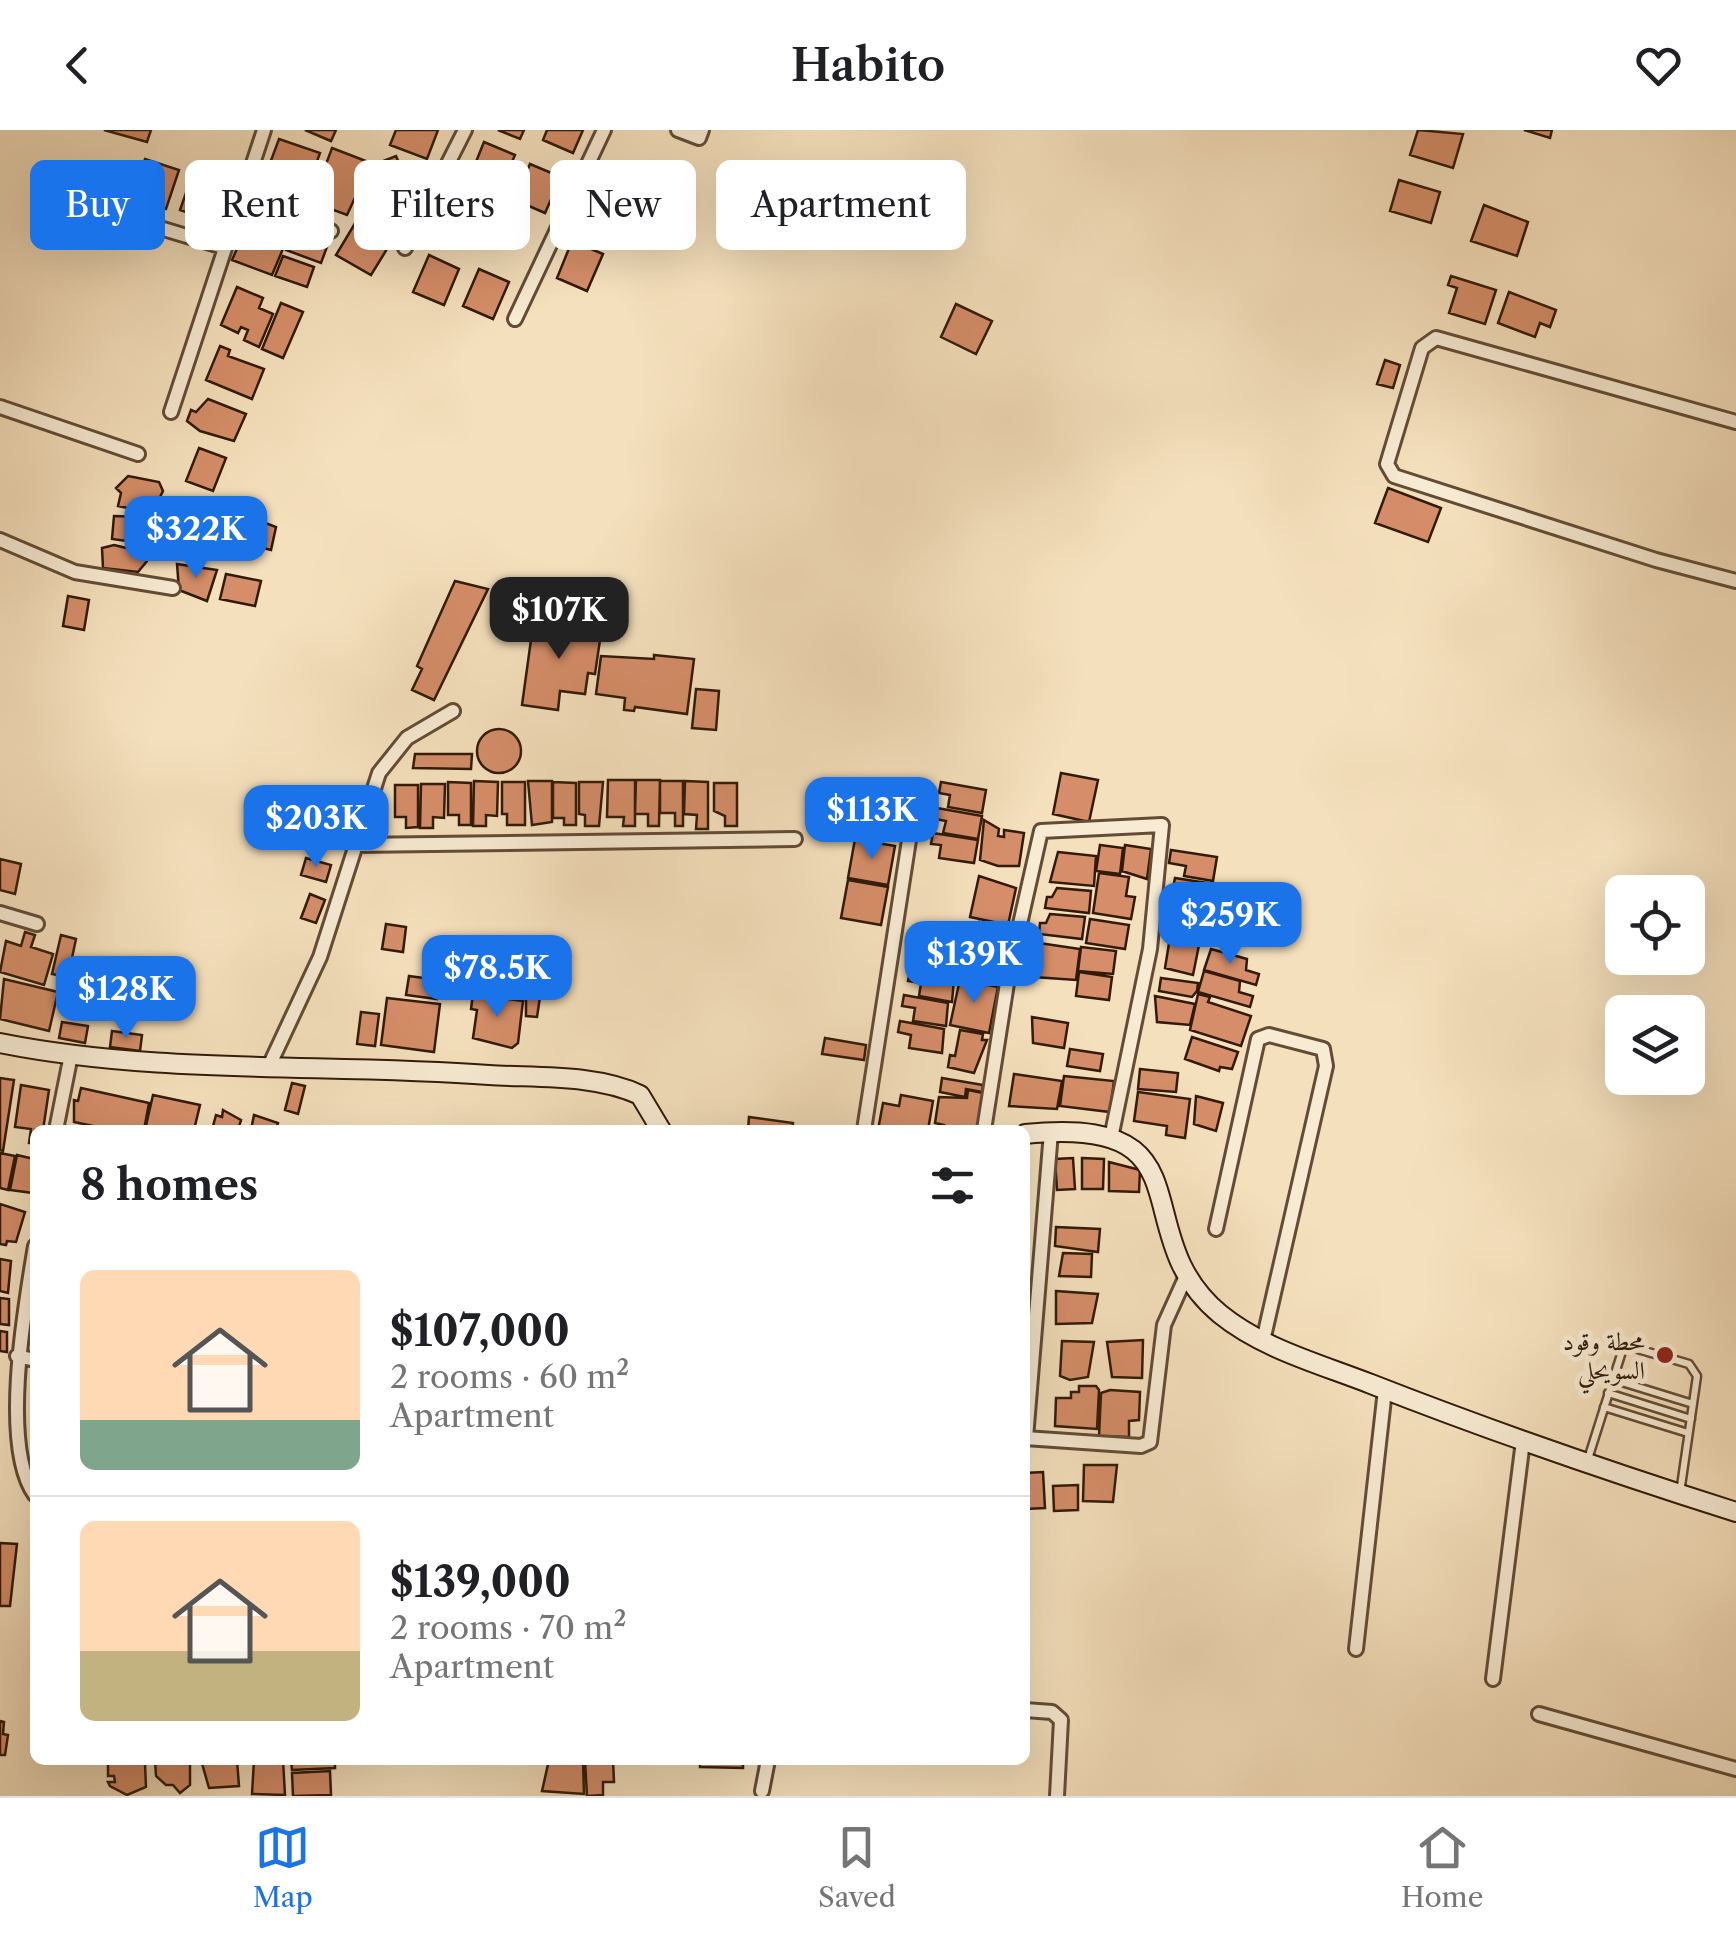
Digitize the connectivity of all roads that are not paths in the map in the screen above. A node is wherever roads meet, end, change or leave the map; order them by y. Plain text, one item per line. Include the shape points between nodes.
1 (264, 130) edge
2 (465, 130) edge
3 (604, 130) edge
4 (678, 130) edge
5 (702, 130) edge
6 (253, 160) edge
7 (450, 160) edge
8 (221, 250) edge
9 (515, 319) dead end
10 (0, 407) edge
11 (171, 412) dead end
12 (1736, 422) edge
13 (138, 454) dead end
14 (0, 540) edge
15 (1736, 581) edge
16 (174, 588) dead end
17 (453, 711) dead end
18 (912, 820) dead end
19 (795, 840) dead end
20 (354, 846) junction
21 (0, 914) edge
22 (37, 924) dead end
23 (0, 1043) edge
24 (70, 1055) junction
25 (270, 1064) junction
26 (57, 1125) edge
27 (658, 1125) edge
28 (865, 1125) edge
29 (985, 1125) edge
30 (1050, 1132) junction
31 (1030, 1134) edge
32 (1111, 1138) junction
33 (1216, 1230) dead end
34 (1187, 1274) junction
35 (30, 1278) edge
36 (1263, 1341) junction
37 (18, 1356) junction
38 (30, 1359) edge
39 (1612, 1379) junction
40 (1030, 1387) edge
41 (1386, 1390) junction
42 (1608, 1393) junction
43 (1693, 1404) junction
44 (1604, 1407) junction
45 (1691, 1418) junction
46 (1689, 1434) junction
47 (1030, 1438) edge
48 (1523, 1440) junction
49 (1587, 1464) junction
50 (30, 1490) edge
51 (1680, 1494) junction
52 (1736, 1512) edge
53 (1356, 1649) dead end
54 (1493, 1680) dead end
55 (1030, 1710) edge
56 (1539, 1714) dead end
57 (767, 1765) edge
58 (1736, 1769) edge
59 (762, 1791) dead end
60 (1057, 1796) edge

1 - 6 street
2 - 7 street
3 - 9 street
4 - 5 street via 699,138
8 - 11 street
10 - 13 street
12 - 15 street via 1436,338 1422,348 1387,464 1394,476
14 - 16 street via 75,572
17 - 20 street via 417,730 384,762
18 - 28 street
19 - 20 street
20 - 25 street via 320,957
21 - 22 street
23 - 24 street
24 - 25 street
24 - 26 street
25 - 27 street via 600,1084 640,1095
29 - 32 street via 1040,831 1162,825 1150,949
30 - 31 street
30 - 32 street
30 - 40 street
32 - 34 street via 1148,1162
33 - 36 street via 1258,1039 1269,1034 1323,1049 1326,1066
34 - 36 street via 1220,1314
34 - 47 street via 1164,1325 1150,1442
35 - 37 street
36 - 41 street
37 - 38 street
37 - 50 street via 16,1455
39 - 42 lane
39 - 43 lane
39 - 43 lane via 1622,1348 1632,1345 1693,1366
41 - 48 street
41 - 53 street
42 - 44 lane
42 - 45 lane
43 - 45 lane
44 - 46 lane
44 - 49 lane
45 - 46 lane
46 - 51 lane
48 - 49 street
48 - 54 street
49 - 51 street
51 - 52 street
55 - 60 street via 1061,1720
56 - 58 street
57 - 59 street

